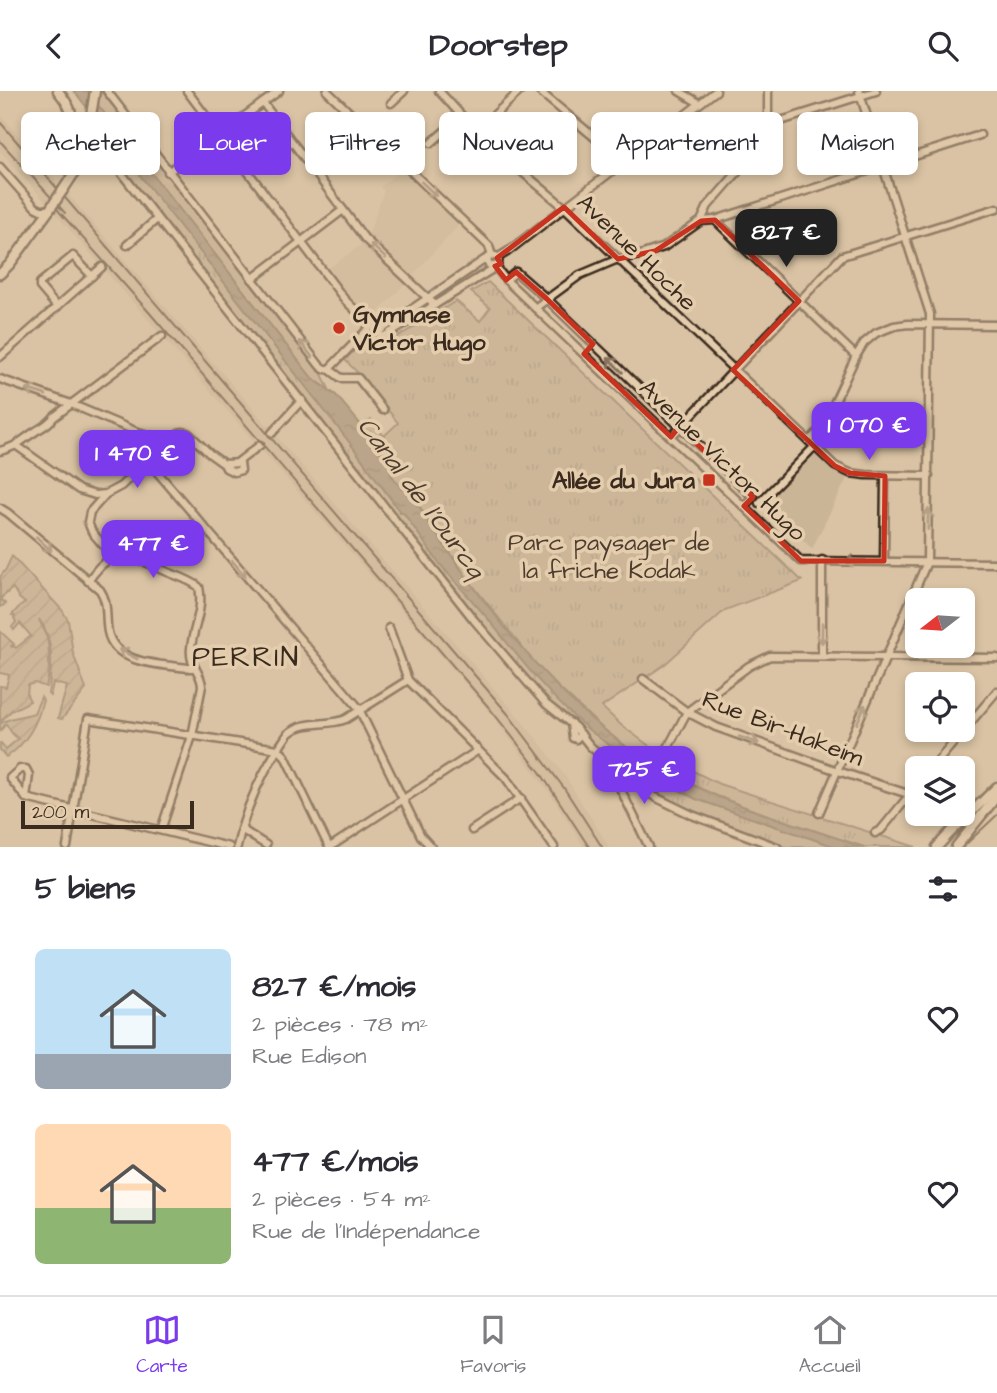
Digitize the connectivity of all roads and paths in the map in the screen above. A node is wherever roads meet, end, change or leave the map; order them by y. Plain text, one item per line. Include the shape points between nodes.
1 (58, 91) edge
2 (95, 91) edge
3 (107, 91) edge
4 (187, 91) edge
5 (279, 91) edge
6 (328, 91) edge
7 (404, 91) edge
8 (520, 91) edge
9 (539, 91) edge
10 (679, 91) edge
11 (716, 91) edge
12 (768, 91) edge
13 (876, 91) edge
14 (443, 93) edge
15 (860, 94) edge
16 (262, 103) junction
17 (391, 103) dead end
18 (699, 103) junction
19 (72, 112) edge
20 (92, 112) edge
21 (203, 112) edge
22 (250, 112) edge
23 (459, 112) edge
24 (498, 112) edge
25 (688, 112) edge
26 (768, 112) edge
27 (866, 112) edge
28 (783, 120) edge
29 (591, 134) edge
30 (980, 135) dead end
31 (439, 136) edge
32 (431, 143) dead end
33 (918, 155) edge
34 (0, 167) edge
35 (174, 168) edge
36 (169, 172) junction
37 (73, 175) edge
38 (123, 175) edge
39 (250, 175) edge
40 (527, 175) edge
41 (607, 175) edge
42 (735, 175) edge
43 (855, 175) edge
44 (886, 175) edge
45 (564, 207) junction
46 (997, 208) edge
47 (49, 209) junction
48 (343, 210) junction
49 (157, 219) junction
50 (715, 220) junction
51 (701, 221) junction
52 (905, 237) junction
53 (301, 242) junction
54 (127, 245) dead end
55 (493, 257) junction
56 (618, 259) junction
57 (494, 266) junction
58 (102, 267) dead end
59 (0, 274) edge
60 (92, 276) junction
61 (252, 279) junction
62 (506, 280) junction
63 (428, 298) junction
64 (547, 299) junction
65 (799, 301) junction
66 (435, 305) junction
67 (57, 307) junction
68 (535, 307) junction
69 (930, 323) junction
70 (372, 325) junction
71 (997, 325) edge
72 (378, 332) junction
73 (162, 336) dead end
74 (593, 344) junction
75 (584, 354) junction
76 (856, 356) junction
77 (0, 357) edge
78 (329, 369) junction
79 (733, 370) junction
80 (0, 379) edge
81 (302, 400) junction
82 (71, 404) junction
83 (383, 410) dead end
84 (679, 427) junction
85 (272, 433) dead end
86 (671, 437) junction
87 (168, 441) junction
88 (811, 444) junction
89 (260, 445) dead end
90 (17, 446) junction
91 (0, 451) edge
92 (147, 460) junction
93 (885, 476) junction
94 (929, 476) junction
95 (106, 494) junction
96 (760, 503) dead end
97 (744, 506) junction
98 (0, 508) edge
99 (114, 558) junction
100 (822, 560) junction
101 (884, 561) junction
102 (927, 562) junction
103 (997, 563) edge
104 (88, 581) junction
105 (389, 628) dead end
106 (822, 656) junction
107 (886, 656) junction
108 (997, 658) edge
109 (194, 668) junction
110 (643, 678) dead end
111 (408, 680) junction
112 (997, 691) edge
113 (360, 711) junction
114 (687, 712) junction
115 (192, 736) junction
116 (278, 749) junction
117 (477, 751) junction
118 (664, 755) dead end
119 (942, 756) edge
120 (618, 771) junction
121 (837, 771) junction
122 (997, 787) edge
123 (905, 793) edge
124 (997, 796) edge
125 (26, 798) dead end
126 (521, 798) junction
127 (402, 800) junction
128 (905, 804) edge
129 (975, 806) edge
130 (73, 809) junction
131 (818, 813) dead end
132 (956, 826) edge
133 (971, 826) edge
134 (241, 829) junction
135 (161, 830) junction
136 (472, 830) dead end
137 (970, 830) junction
138 (876, 833) dead end
139 (266, 845) dead end
140 (956, 846) edge
141 (67, 847) edge
142 (229, 847) edge
143 (237, 847) edge
144 (330, 847) edge
145 (431, 847) edge
146 (554, 847) edge
147 (649, 847) edge
148 (777, 847) edge
149 (937, 847) edge

1 - 19 main road
2 - 20 main road
3 - 36 street
4 - 21 street
5 - 16 street
6 -> 55 street via 489,246
7 - 17 street
8 - 24 street
9 - 29 street
10 - 18 street
11 - 18 street
12 - 26 street
13 - 15 street
14 - 23 street, Avenue Hoche
15 - 27 street
15 - 28 street
16 - 22 street
16 - 48 street
18 - 25 street
30 - 33 street
31 - 32 street
34 - 47 street via 34,207
35 - 36 street
36 - 61 street
37 - 47 main road, bridge
38 - 49 street
39 - 53 street
40 - 45 street, Avenue Hoche
41 - 45 street
42 - 51 street
43 - 50 street
44 - 52 street
45 - 55 street via 507,252
45 - 56 street, Avenue Hoche
46 - 52 street
47 - 59 main road
48 - 53 street
63 -> 48 street via 365,239
49 - 54 street
49 - 81 street
50 - 51 street
50 - 65 street
51 - 56 street via 664,247
52 - 65 street via 842,256
52 - 69 street
53 - 61 street
53 - 70 street via 345,300
55 - 57 street, Avenue Victor Hugo via 489,264
55 - 63 street
56 - 64 street via 580,275
56 - 79 street, Avenue Hoche
57 - 62 street, Avenue Victor Hugo
57 - 66 street
58 - 60 street
60 - 67 street
60 - 67 street via 73,256 40,282
78 -> 61 street via 320,366
62 - 64 street, Avenue Victor Hugo via 516,272
62 - 68 street, Avenue Victor Hugo
63 - 66 street
63 - 72 street
64 - 68 street
64 - 74 street, Avenue Victor Hugo
65 - 76 street
65 - 79 street
66 - 72 street via 383,337
67 - 77 street
68 - 75 street, Avenue Victor Hugo
69 - 71 street
69 - 76 street via 894,326 876,333
69 - 94 street
70 - 72 street
70 - 78 street
73 - 82 street
74 - 75 street
84 -> 74 street, Avenue Victor Hugo
75 - 86 street, Avenue Victor Hugo
76 - 88 street
78 - 83 street via 341,378 358,379
79 - 84 street
79 - 88 street, Avenue Hoche
82 -> 80 street
81 - 85 street
81 - 120 street via 474,620 546,704
82 - 87 street
82 - 90 street
84 - 86 street
84 - 97 street, Avenue Victor Hugo via 753,496
86 - 97 street, Avenue Victor Hugo
87 - 89 street via 178,433 188,433 236,473 241,471 238,462
87 - 92 street
88 - 93 street, Avenue Hoche via 850,473
88 - 96 street
90 - 91 street
90 - 95 street via 82,492
92 - 95 street
92 -> 113 street
93 - 94 street, Avenue Hoche
93 - 101 street
102 -> 94 street
95 - 99 street via 92,508 88,522
97 - 100 street, Avenue Victor Hugo via 801,561
98 -> 104 street
99 - 104 street
99 - 109 street via 145,561 199,587 200,612 191,649
101 -> 100 street, Avenue Victor Hugo
100 -> 106 street
101 - 102 street, Avenue Victor Hugo
102 - 103 street, Avenue Victor Hugo
102 - 107 street
109 -> 104 street via 123,654 110,639 103,595
105 - 111 street
106 - 107 street
106 - 114 street via 770,656
107 - 108 street
121 -> 107 street
109 - 115 street via 202,686
110 - 114 street, Rue Bir-Hakeim
111 - 113 street
111 - 117 street
112 - 119 street
113 - 116 street via 337,723 293,729
113 - 127 street
114 - 118 street
114 -> 121 street, Rue Bir-Hakeim
115 - 116 street
115 - 130 street via 88,719
115 - 135 street
116 - 134 street
116 - 144 street
117 - 126 street
117 - 127 street
120 - 147 street via 618,786
120 - 148 street via 692,815
121 - 123 street, Rue Bir-Hakeim
121 - 131 street
122 - 129 main road
124 - 137 main road
125 - 130 street
126 - 136 street
126 - 146 street
127 - 144 street
127 - 145 street
128 - 138 street
130 - 135 street
130 - 141 street
132 - 149 main road
133 - 137 street
134 - 139 street
134 - 143 street
135 - 142 street
137 - 140 main road

